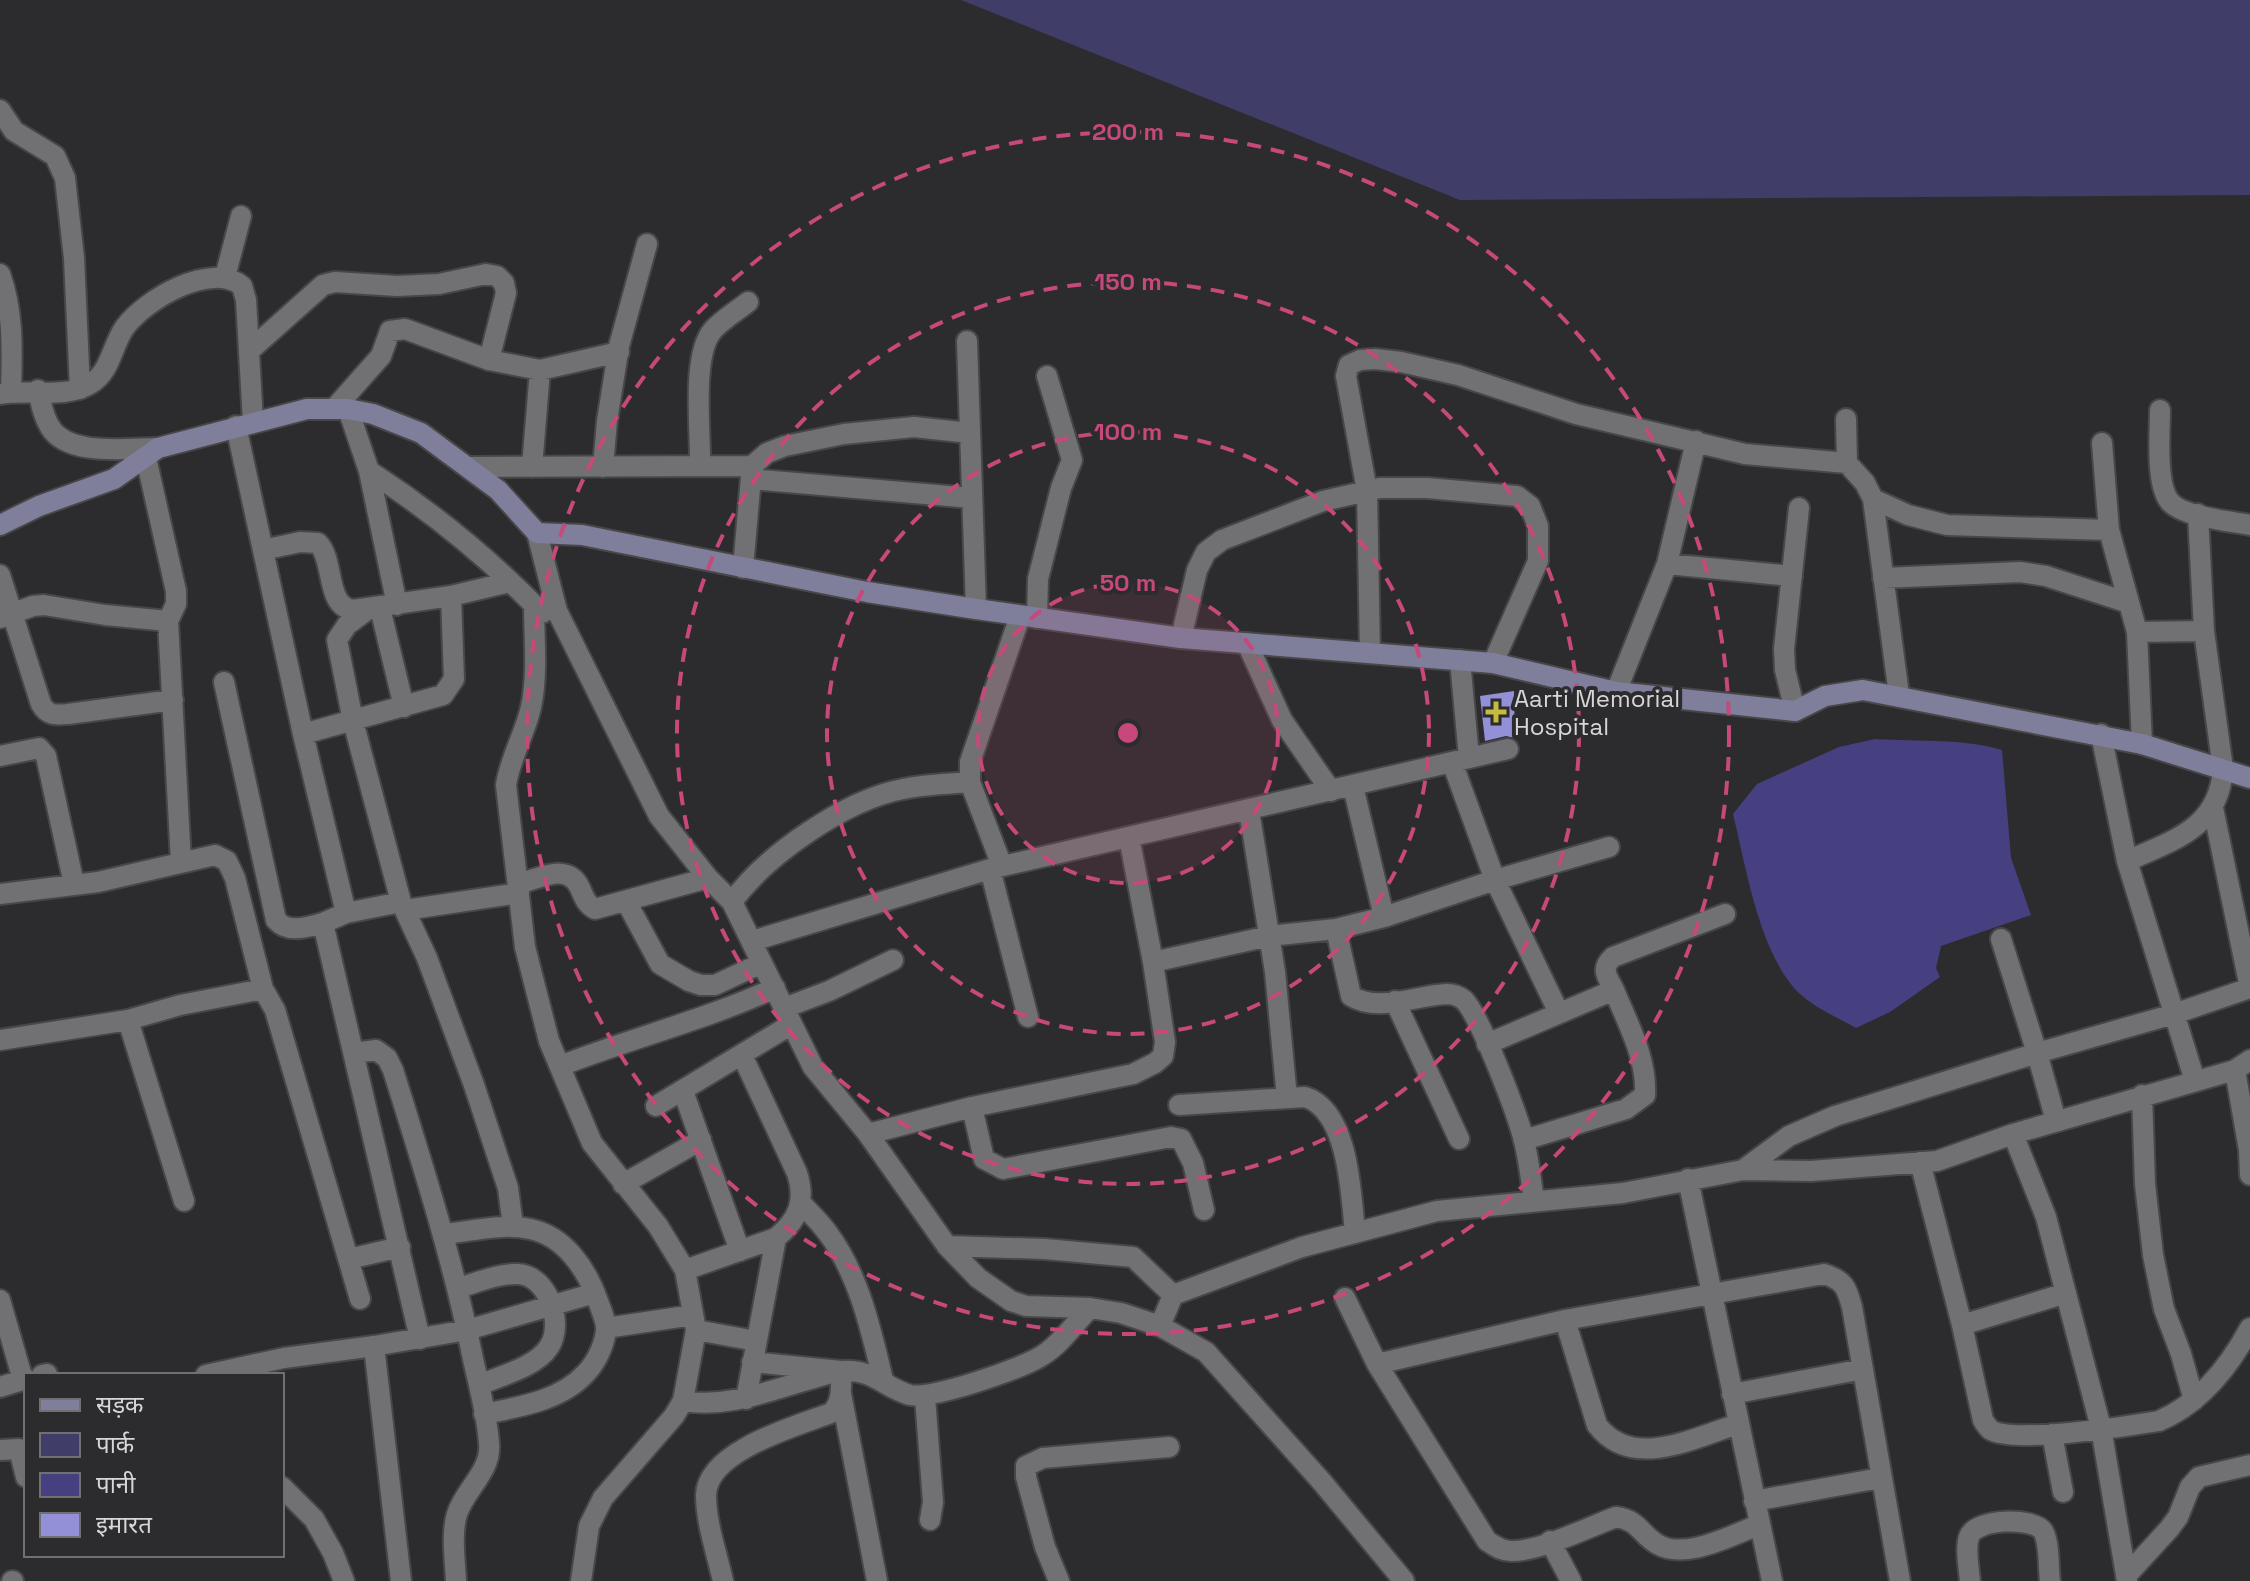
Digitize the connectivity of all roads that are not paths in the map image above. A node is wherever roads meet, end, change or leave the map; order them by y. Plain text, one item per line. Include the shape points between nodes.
1 (0, 110) edge
2 (241, 216) dead end
3 (647, 244) dead end
4 (0, 274) edge
5 (225, 277) junction
6 (748, 302) dead end
7 (967, 341) dead end
8 (249, 351) junction
9 (619, 352) junction
10 (489, 360) junction
11 (540, 370) junction
12 (1047, 376) dead end
13 (80, 389) junction
14 (38, 390) junction
15 (5, 393) edge
16 (341, 409) junction
17 (2160, 410) dead end
18 (1846, 419) dead end
19 (245, 424) junction
20 (970, 433) junction
21 (1696, 441) junction
22 (2102, 443) dead end
23 (152, 453) junction
24 (1847, 463) junction
25 (700, 466) junction
26 (468, 467) junction
27 (532, 467) junction
28 (603, 467) junction
29 (369, 471) junction
30 (751, 472) junction
31 (1367, 491) junction
32 (972, 498) junction
33 (1873, 499) junction
34 (1799, 508) dead end
35 (2198, 514) junction
36 (0, 525) edge
37 (2250, 525) edge
38 (2109, 530) junction
39 (537, 533) junction
40 (263, 550) junction
41 (1667, 564) junction
42 (743, 568) junction
43 (0, 575) edge
44 (1792, 576) junction
45 (1883, 578) junction
46 (510, 582) junction
47 (451, 596) junction
48 (2129, 603) junction
49 (534, 605) junction
50 (381, 608) junction
51 (976, 609) junction
52 (5, 616) edge
53 (1028, 617) junction
54 (168, 621) junction
55 (2204, 631) junction
56 (2137, 632) junction
57 (1181, 638) junction
58 (1247, 643) junction
59 (576, 649) junction
60 (1370, 653) junction
61 (1460, 660) junction
62 (1493, 663) junction
63 (224, 682) dead end
64 (1616, 692) junction
65 (1899, 695) junction
66 (173, 700) junction
67 (404, 707) junction
68 (1795, 711) junction
69 (353, 721) junction
70 (303, 734) junction
71 (2101, 734) junction
72 (2142, 744) junction
73 (1508, 749) dead end
74 (0, 756) edge
75 (1460, 760) junction
76 (2223, 769) junction
77 (2250, 778) edge
78 (970, 782) junction
79 (1353, 786) junction
80 (1331, 791) junction
81 (2213, 808) junction
82 (1249, 810) junction
83 (1129, 837) junction
84 (1609, 847) dead end
85 (2127, 861) junction
86 (181, 862) junction
87 (996, 867) junction
88 (708, 878) junction
89 (1495, 880) junction
90 (74, 884) junction
91 (518, 888) junction
92 (0, 894) edge
93 (626, 901) junction
94 (732, 902) junction
95 (403, 906) junction
96 (346, 913) junction
97 (1725, 914) dead end
98 (1384, 917) junction
99 (323, 923) junction
100 (1336, 929) junction
101 (1269, 936) junction
102 (2001, 939) dead end
103 (752, 941) junction
104 (893, 960) dead end
105 (1153, 962) junction
106 (762, 963) junction
107 (775, 988) junction
108 (263, 989) junction
109 (1614, 990) junction
110 (1395, 1001) junction
111 (1559, 1013) junction
112 (2174, 1014) junction
113 (788, 1016) junction
114 (1028, 1017) dead end
115 (128, 1020) junction
116 (0, 1040) edge
117 (1487, 1044) junction
118 (354, 1053) junction
119 (2037, 1053) junction
120 (742, 1055) junction
121 (2243, 1065) edge
122 (560, 1066) junction
123 (2195, 1081) junction
124 (683, 1091) junction
125 (2142, 1095) junction
126 (1287, 1098) junction
127 (1179, 1105) dead end
128 (656, 1106) dead end
129 (972, 1107) junction
130 (2056, 1121) junction
131 (868, 1134) junction
132 (2013, 1134) junction
133 (1459, 1139) dead end
134 (701, 1140) junction
135 (1524, 1140) junction
136 (2250, 1150) edge
137 (1920, 1162) junction
138 (1743, 1170) junction
139 (2250, 1175) edge
140 (1688, 1179) junction
141 (623, 1184) junction
142 (184, 1201) dead end
143 (1534, 1201) junction
144 (801, 1203) junction
145 (1204, 1210) dead end
146 (513, 1226) junction
147 (1355, 1233) junction
148 (445, 1234) junction
149 (776, 1238) junction
150 (947, 1246) junction
151 (400, 1247) junction
152 (740, 1251) junction
153 (349, 1259) junction
154 (685, 1270) junction
155 (458, 1288) junction
156 (595, 1293) junction
157 (2066, 1293) junction
158 (1173, 1295) junction
159 (1711, 1295) junction
160 (1345, 1298) dead end
161 (360, 1299) dead end
162 (0, 1300) edge
163 (553, 1305) junction
164 (1090, 1308) junction
165 (1565, 1320) junction
166 (694, 1322) junction
167 (1962, 1325) junction
168 (1160, 1326) junction
169 (606, 1328) junction
170 (467, 1330) junction
171 (2249, 1337) edge
172 (420, 1339) junction
173 (374, 1346) junction
174 (754, 1352) junction
175 (1377, 1364) junction
176 (1863, 1369) junction
177 (841, 1371) junction
178 (33, 1373) edge
179 (215, 1373) edge
180 (24, 1380) edge
181 (883, 1380) junction
182 (479, 1385) junction
183 (0, 1387) edge
184 (841, 1394) junction
185 (1732, 1394) junction
186 (925, 1397) junction
187 (746, 1399) junction
188 (2194, 1400) junction
189 (683, 1401) junction
190 (484, 1414) junction
191 (1738, 1424) junction
192 (2101, 1428) junction
193 (2052, 1434) junction
194 (1169, 1447) dead end
195 (0, 1450) edge
196 (2250, 1465) edge
197 (24, 1469) edge
198 (1880, 1478) junction
199 (284, 1489) edge
200 (2063, 1492) dead end
201 (1754, 1501) junction
202 (930, 1520) dead end
203 (1759, 1525) junction
204 (1550, 1541) junction
205 (2126, 1578) edge
206 (344, 1581) edge
207 (401, 1581) edge
208 (456, 1581) edge
209 (581, 1581) edge
210 (723, 1581) edge
211 (877, 1581) edge
212 (1059, 1581) edge
213 (1404, 1581) edge
214 (1571, 1581) edge
215 (1772, 1581) edge
216 (1900, 1581) edge
217 (1970, 1581) edge
218 (2050, 1581) edge

1 - 13 street via 14,131 55,156 65,178
2 - 5 street
3 - 9 street
4 - 15 street via 13,336
5 - 8 street via 242,286
5 - 13 street via 156,298 124,329 103,374
6 - 25 street via 712,330 701,357
7 - 20 street
8 - 10 street via 323,285 414,286 486,274 497,276 506,293
8 - 19 street
9 - 11 street
9 - 28 street
10 - 11 street
10 - 16 street via 397,328 390,331 381,356
11 - 27 street
12 - 53 street via 1072,460
13 - 14 street
14 - 15 street
14 - 23 street via 51,430 61,439
16 - 19 street via 307,409
16 - 26 street via 373,414 421,433
16 - 29 street
17 - 35 street via 2163,485 2172,504
18 - 24 street
19 - 23 street
19 - 40 street
20 - 30 street via 905,427 844,434 767,453
20 - 32 street
21 - 24 street via 1745,454
21 - 31 street via 1576,414 1458,375 1401,362 1360,360 1349,365 1346,376
21 - 41 street
22 - 38 street
23 - 36 street via 114,479
23 - 54 street via 176,591
24 - 33 street
25 - 28 street
25 - 30 street
26 - 27 street
26 - 39 street via 498,490
27 - 28 street
29 - 46 street via 442,521
29 - 50 street
30 - 32 street
30 - 42 street
31 - 57 street via 1248,528 1206,552
31 - 60 street
31 - 62 street via 1427,488 1517,496 1530,506 1538,526 1538,561
32 - 51 street
33 - 38 street via 1947,525
33 - 45 street
34 - 44 street
35 - 37 street
35 - 55 street
38 - 48 street
39 - 42 street via 582,535
39 - 59 street via 557,611
40 - 50 street via 318,543 337,602 343,608
40 - 70 street
41 - 44 street
41 - 64 street
42 - 51 street
43 - 52 street
44 - 68 street via 1784,649
45 - 48 street via 2020,572
45 - 65 street
46 - 47 street
46 - 49 street
47 - 50 street
47 - 67 street via 454,679 443,695
48 - 56 street
49 - 59 street
49 - 91 street via 534,689 506,785
50 - 67 street
50 - 69 street via 347,625 337,640
51 - 53 street
52 - 54 street via 33,606 58,606
52 - 66 street via 46,712 68,714
53 - 57 street
53 - 78 street via 975,746
54 - 66 street
55 - 56 street
55 - 76 street
56 - 72 street
57 - 58 street
58 - 60 street
58 - 80 street via 1282,720
59 - 88 street via 659,816
60 - 61 street
61 - 62 street
61 - 75 street
62 - 64 street
63 - 99 street via 276,920 290,929
64 - 68 street
65 - 68 street via 1863,690 1825,696
65 - 71 street
66 - 86 street
67 - 69 street
69 - 70 street
69 - 95 street
70 - 96 street
71 - 72 street
71 - 85 street
72 - 76 street
73 - 75 street
74 - 90 street via 39,748 46,756
75 - 79 street
75 - 89 street
76 - 77 street
76 - 81 street
78 - 87 street
78 - 94 street via 904,788 828,819 768,862
79 - 80 street
79 - 98 street
80 - 82 street
81 - 85 street via 2195,827
81 - 112 street via 2250,988
82 - 83 street
82 - 101 street
83 - 87 street
83 - 105 street
84 - 89 street
85 - 112 street
86 - 90 street
86 - 108 street via 215,855 227,861
87 - 103 street
87 - 114 street
88 - 93 street
88 - 94 street
89 - 98 street
89 - 111 street
90 - 92 street
91 - 93 street via 571,874 595,909
91 - 95 street
91 - 122 street via 525,947
93 - 106 street via 660,964 689,981 715,985
94 - 103 street
95 - 96 street
95 - 146 street via 474,1085 508,1188
96 - 99 street
97 - 109 street via 1613,957 1604,971
98 - 100 street
99 - 118 street
100 - 101 street
100 - 110 street via 1351,996 1368,1002
101 - 105 street
101 - 126 street
102 - 119 street
103 - 106 street
104 - 113 street
105 - 129 street via 1165,1042 1163,1056 1155,1063 1133,1074
106 - 107 street
107 - 113 street
107 - 122 street
108 - 115 street
108 - 153 street via 275,1010
109 - 111 street
109 - 135 street via 1639,1051 1645,1095 1626,1109
110 - 117 street via 1457,995 1474,1015
110 - 133 street
111 - 117 street
112 - 119 street
112 - 123 street
113 - 120 street
113 - 131 street via 813,1067
115 - 116 street
115 - 142 street
117 - 135 street
118 - 148 street via 376,1050 387,1058
118 - 151 street
119 - 130 street
119 - 138 street via 1807,1126
120 - 124 street
120 - 144 street via 797,1173
121 - 123 street
121 - 136 street
122 - 141 street via 592,1143
123 - 125 street
124 - 128 street
124 - 134 street
125 - 130 street
125 - 188 street via 2153,1255 2164,1309
126 - 127 street
126 - 147 street via 1317,1101 1330,1116 1346,1158
129 - 131 street
129 - 145 street via 984,1159 1003,1169 1181,1139 1193,1163
130 - 132 street
131 - 150 street
132 - 137 street
132 - 157 street via 2046,1217
134 - 141 street
134 - 152 street
135 - 143 street
136 - 139 street
137 - 138 street via 1811,1171
137 - 167 street
138 - 140 street
140 - 143 street via 1623,1193
140 - 159 street
141 - 154 street
143 - 147 street via 1437,1211
144 - 149 street via 787,1230
144 - 181 street via 827,1232 850,1272
146 - 148 street
146 - 156 street via 548,1234 561,1244 584,1270
147 - 158 street
148 - 155 street
149 - 152 street
149 - 174 street
150 - 158 street via 1133,1257
150 - 164 street via 978,1278 1011,1301
151 - 153 street
151 - 172 street
152 - 154 street
153 - 161 street
154 - 166 street
155 - 163 street via 522,1274 533,1279
155 - 170 street
156 - 163 street
156 - 169 street
157 - 167 street
157 - 192 street
158 - 168 street
159 - 165 street
159 - 176 street via 1824,1274 1839,1278 1847,1288
159 - 185 street
160 - 175 street
162 - 178 street
163 - 170 street
163 - 182 street via 556,1330 549,1347 529,1363
164 - 168 street
164 - 186 street via 1044,1355
165 - 175 street
165 - 191 street via 1597,1425 1607,1438 1637,1450 1654,1450
166 - 169 street
166 - 174 street
166 - 189 street
167 - 193 street via 1983,1420 1990,1430
168 - 213 street via 1206,1352
169 - 190 street via 594,1364 575,1383 542,1400
170 - 172 street
170 - 182 street
171 - 188 street
172 - 173 street
173 - 179 street
173 - 207 street
174 - 177 street
174 - 187 street
175 - 204 street via 1487,1541 1510,1551
176 - 185 street
176 - 198 street
177 - 181 street
177 - 184 street
177 - 187 street
180 - 183 street
181 - 186 street
182 - 190 street
184 - 210 street via 831,1413 744,1448 708,1482 708,1511
184 - 211 street
185 - 191 street
186 - 202 street
187 - 189 street
188 - 192 street via 2159,1421
189 - 209 street via 603,1498 589,1526
190 - 208 street via 489,1455 458,1512
191 - 201 street
192 - 193 street
192 - 205 street
193 - 200 street
194 - 212 street via 1043,1458 1026,1466 1045,1547
195 - 197 street via 19,1449
196 - 205 street via 2199,1477 2178,1517
198 - 201 street
198 - 216 street
199 - 206 street via 314,1519
201 - 203 street
203 - 204 street via 1682,1550 1657,1544 1629,1519 1616,1517
203 - 215 street
204 - 214 street
217 - 218 street via 1968,1538 1983,1525 2001,1522 2042,1529

